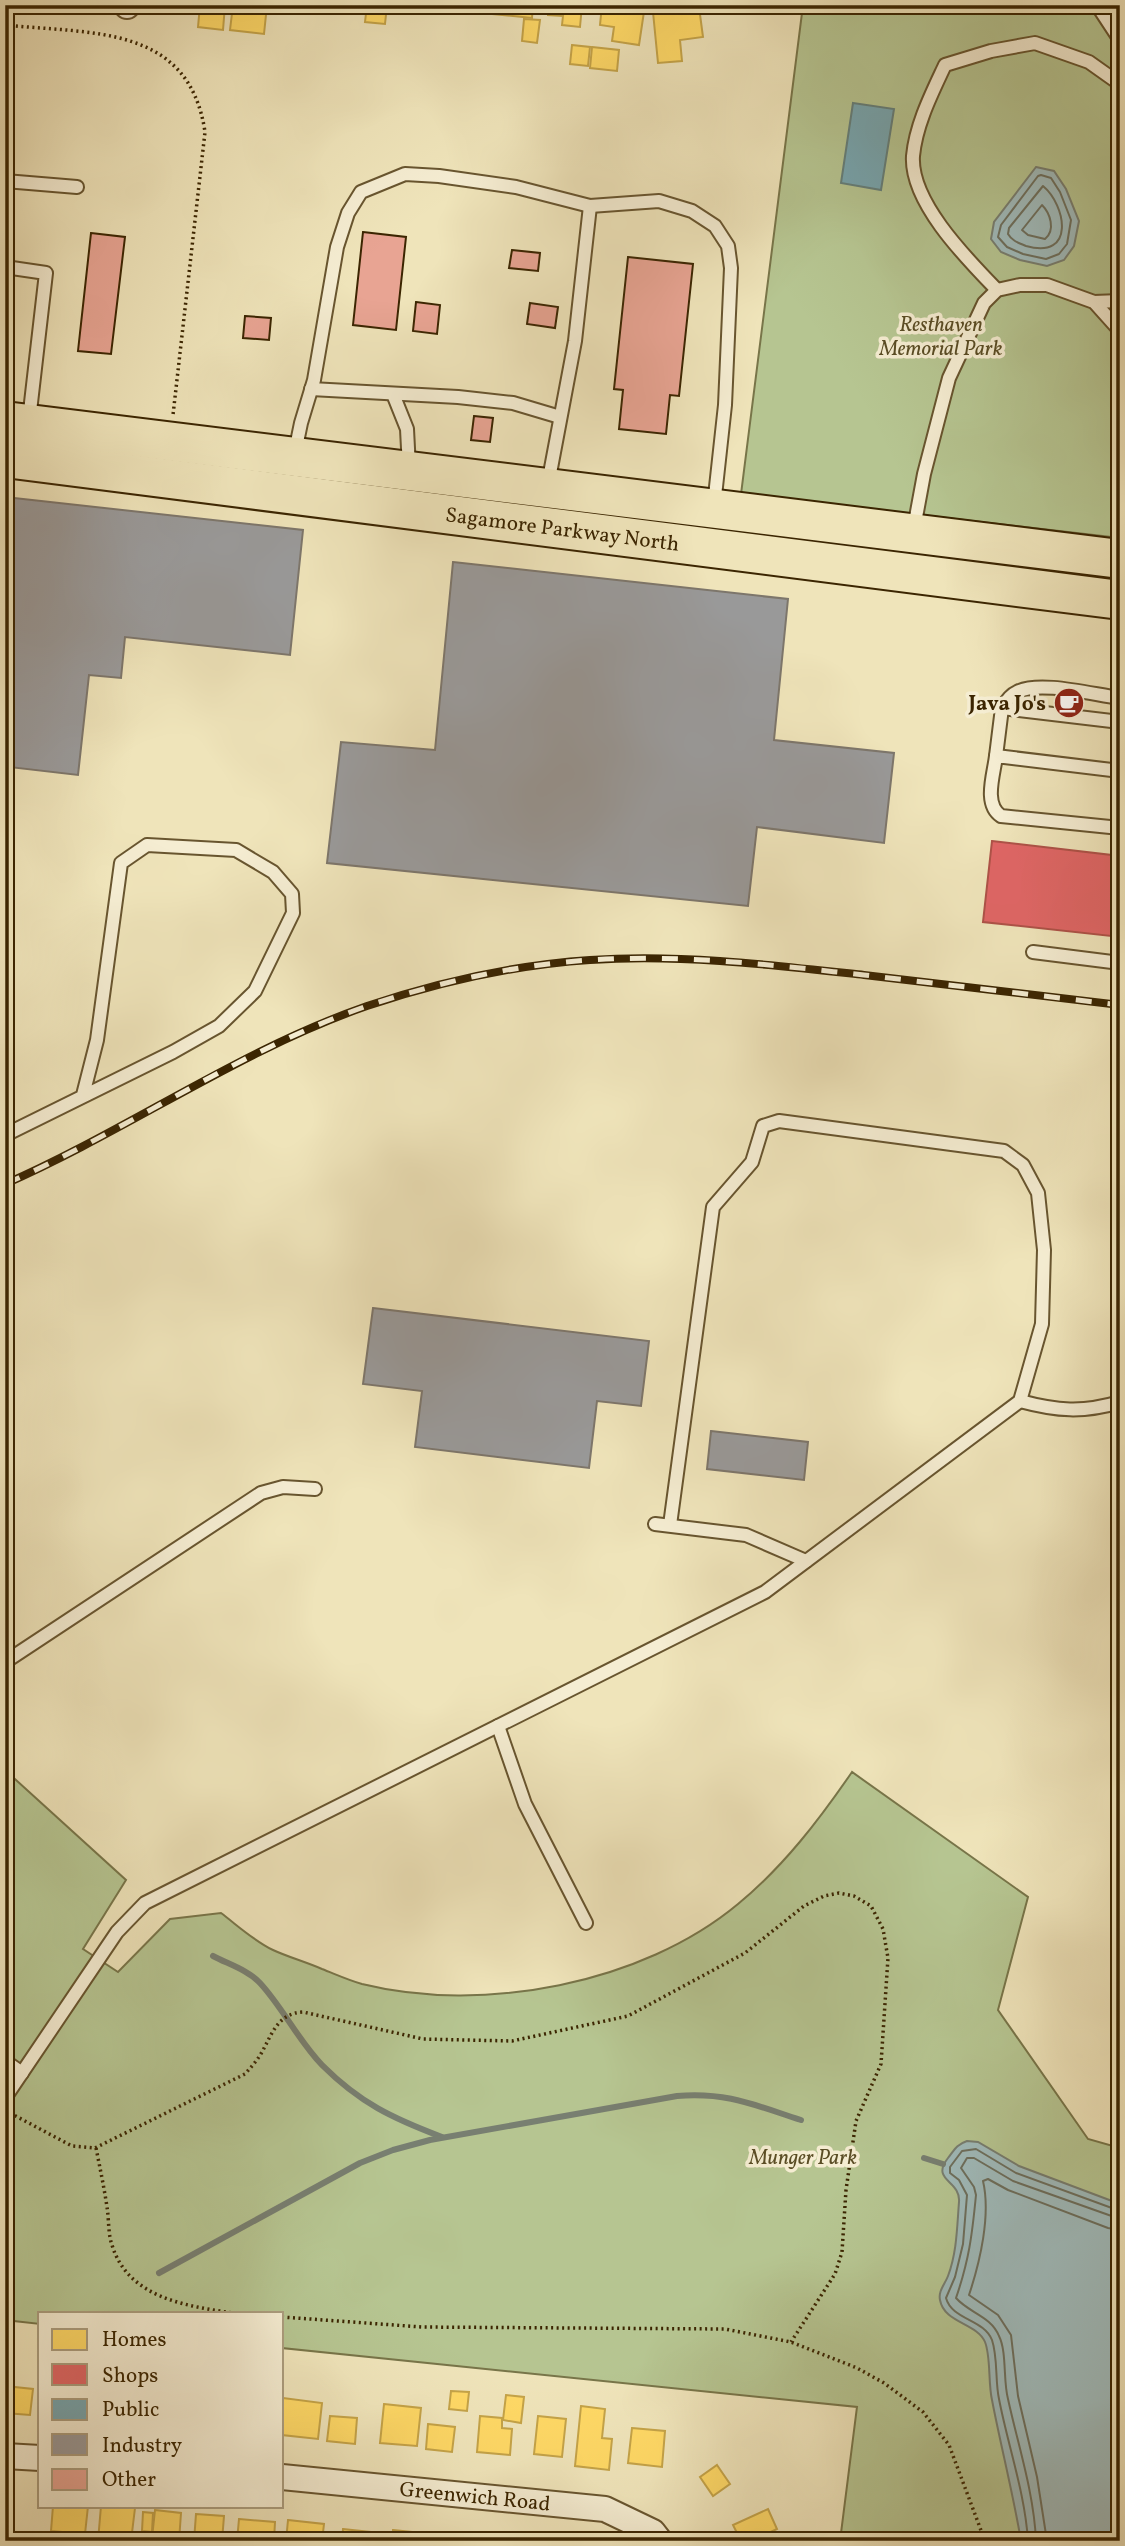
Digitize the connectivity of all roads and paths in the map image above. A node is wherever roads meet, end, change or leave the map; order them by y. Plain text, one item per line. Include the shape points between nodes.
1 (1097, 5) edge
2 (5, 25) edge
3 (1120, 40) edge
4 (1120, 84) edge
5 (5, 181) edge
6 (77, 187) dead end
7 (590, 206) junction
8 (5, 267) edge
9 (997, 290) junction
10 (1120, 301) edge
11 (1094, 302) junction
12 (1120, 331) edge
13 (311, 389) junction
14 (393, 394) junction
15 (560, 417) junction
16 (172, 419) dead end
17 (17, 422) edge
18 (294, 457) junction
19 (5, 458) edge
20 (409, 471) junction
21 (547, 488) junction
22 (713, 509) junction
23 (913, 533) junction
24 (1120, 559) edge
25 (1120, 600) edge
26 (1120, 698) edge
27 (1002, 708) junction
28 (1120, 722) edge
29 (996, 756) junction
30 (1120, 771) edge
31 (1120, 828) edge
32 (1033, 952) dead end
33 (1120, 962) edge
34 (83, 1095) junction
35 (5, 1135) edge
36 (1020, 1401) junction
37 (1120, 1402) edge
38 (315, 1489) dead end
39 (655, 1524) dead end
40 (670, 1525) junction
41 (806, 1561) junction
42 (5, 1662) edge
43 (498, 1726) junction
44 (586, 1923) dead end
45 (5, 2061) edge
46 (22, 2073) junction
47 (5, 2098) edge
48 (5, 2110) edge
49 (95, 2148) junction
50 (226, 2312) edge
51 (284, 2317) edge
52 (791, 2342) junction
53 (5, 2456) edge
54 (38, 2458) edge
55 (284, 2477) edge
56 (660, 2541) edge
57 (985, 2541) edge

1 - 3 lane
2 - 16 path via 130,40 161,53 192,87 205,132
4 - 9 lane via 1088,62 1035,43 945,65 925,109 913,158 921,195 970,263
5 - 6 lane
7 - 13 lane via 516,187 439,176 405,174 361,192 348,213 337,247
7 - 15 lane via 575,341
7 - 22 lane via 659,201 692,211 715,226 728,246 725,405
8 - 17 lane via 46,272
9 - 11 lane via 1047,285
9 - 23 lane via 984,303 949,378 923,474
10 - 11 lane
11 - 12 lane
13 - 14 lane
13 - 18 lane
14 - 15 lane via 513,403
14 - 20 lane via 407,429
15 - 21 lane
17 - 18 main road, Sagamore Parkway North
18 - 20 main road, Sagamore Parkway North
19 - 25 main road, Sagamore Parkway North
20 - 21 main road, Sagamore Parkway North
21 - 22 main road, Sagamore Parkway North
22 - 23 main road, Sagamore Parkway North
23 - 24 main road, Sagamore Parkway North
26 - 27 lane via 1034,688 1017,691
27 - 28 lane
27 - 29 lane
29 - 30 lane
29 - 31 lane via 990,801 1001,816
32 - 33 lane
34 - 34 lane via 219,1026 255,991 293,913 292,894 273,872 236,850 147,845 121,863 97,1040
34 - 35 lane
36 - 37 lane via 1056,1410
36 - 40 lane via 1042,1324 1044,1250 1038,1193 1023,1165 1004,1152 779,1121 763,1126 752,1161 713,1208
36 - 41 lane
38 - 42 lane via 261,1493
39 - 40 lane
40 - 41 lane via 746,1535
41 - 43 lane via 765,1592
43 - 44 lane via 525,1804
43 - 46 lane via 145,1903 117,1932
45 - 46 lane
46 - 47 lane
48 - 49 path via 72,2146
49 - 50 path via 112,2246 134,2281 184,2306
49 - 52 path via 244,2074 287,2015 303,2012 423,2039 512,2041 628,2016 745,1953 804,1906 824,1896 854,1896 871,1906 883,1928 888,1958 881,2064 856,2121 842,2252 835,2274
51 - 52 path via 422,2327 725,2329
52 - 57 path via 857,2368 923,2412 949,2445
53 - 54 street
55 - 56 street, Greenwich Road via 605,2509 653,2532

